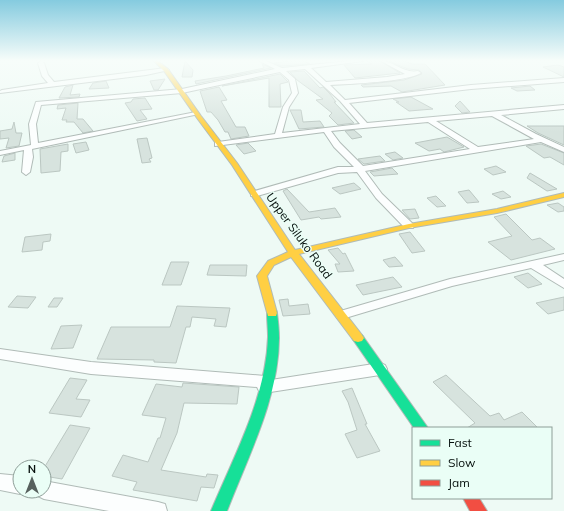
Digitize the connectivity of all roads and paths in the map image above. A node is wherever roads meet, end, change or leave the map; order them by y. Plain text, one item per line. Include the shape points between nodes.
1 (42, 85) edge
2 (177, 85) edge
3 (208, 85) edge
4 (294, 85) edge
5 (326, 85) edge
6 (500, 85) edge
7 (182, 91) junction
8 (2, 92) dead end
9 (344, 102) junction
10 (564, 107) edge
11 (196, 114) junction
12 (494, 114) junction
13 (428, 119) junction
14 (365, 125) junction
15 (326, 130) junction
16 (278, 136) junction
17 (542, 140) junction
18 (218, 144) junction
19 (31, 147) junction
20 (476, 150) junction
21 (564, 150) edge
22 (0, 153) edge
23 (359, 169) junction
24 (26, 172) dead end
25 (254, 194) junction
26 (564, 194) edge
27 (409, 226) junction
28 (294, 253) junction
29 (564, 257) edge
30 (533, 264) junction
31 (564, 284) edge
32 (342, 315) junction
33 (0, 354) edge
34 (380, 369) junction
35 (265, 385) junction
36 (420, 427) edge
37 (0, 482) edge
38 (12, 484) edge
39 (52, 491) edge
40 (471, 499) edge
41 (158, 511) edge
42 (219, 511) edge
43 (479, 511) edge

1 - 8 street
2 - 7 main road, Upper Siluko Road
3 - 7 street
4 - 16 street via 295,93 286,107
5 - 9 street
6 - 9 street
7 - 11 main road, Upper Siluko Road
7 - 19 street via 38,103 32,122
9 - 14 street
10 - 12 street
11 - 18 main road, Upper Siluko Road
11 - 19 street
12 - 13 street
12 - 17 street
13 - 14 street
13 - 20 street
14 - 15 street
15 - 16 street
15 - 23 street
16 - 18 street
17 - 20 street
17 - 21 street
18 - 25 main road, Upper Siluko Road
19 - 22 street
19 - 24 street
20 - 23 street
23 - 25 street via 338,170
23 - 27 street via 382,200
25 - 28 main road, Upper Siluko Road
26 - 27 main road via 497,211
27 - 28 main road
28 - 32 main road, Upper Siluko Road
28 - 35 main road via 271,263 262,276 273,325 272,359
29 - 30 street
30 - 31 street
30 - 32 street via 450,283
32 - 34 main road, Upper Siluko Road
33 - 35 street via 92,368
34 - 35 street
34 - 36 main road, Upper Siluko Road
35 - 42 main road
37 - 38 street
39 - 41 street
40 - 43 main road

